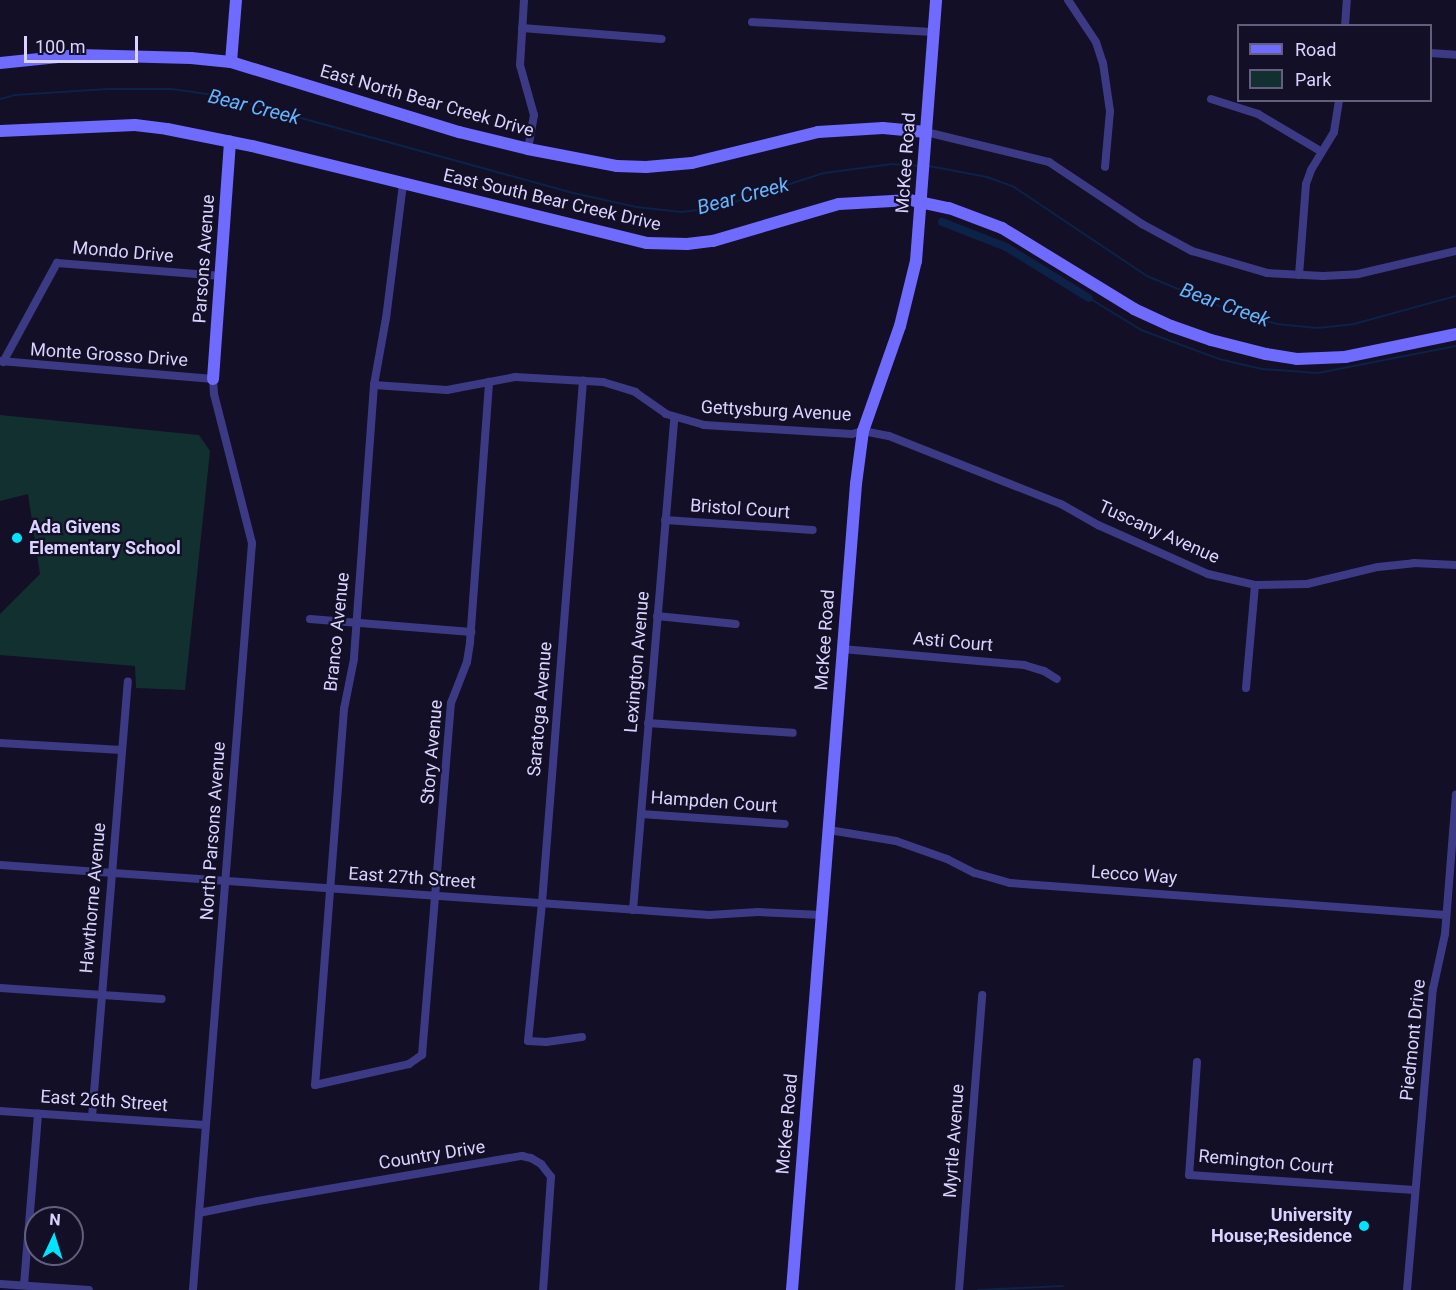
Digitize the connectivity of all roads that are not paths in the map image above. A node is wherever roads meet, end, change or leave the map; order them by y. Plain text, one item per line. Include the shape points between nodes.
1 (236, 0) edge
2 (524, 0) edge
3 (936, 0) edge
4 (1068, 0) edge
5 (1347, 0) edge
6 (752, 22) dead end
7 (1345, 24) edge
8 (522, 28) junction
9 (933, 32) junction
10 (662, 39) dead end
11 (1432, 53) edge
12 (1456, 55) edge
13 (231, 62) junction
14 (0, 63) edge
15 (1211, 99) dead end
16 (1339, 102) edge
17 (0, 131) edge
18 (926, 137) junction
19 (230, 142) junction
20 (528, 149) junction
21 (1322, 152) junction
22 (1105, 167) dead end
23 (403, 184) junction
24 (921, 202) junction
25 (1456, 251) edge
26 (1299, 275) junction
27 (221, 276) junction
28 (1456, 334) edge
29 (2, 361) edge
30 (213, 379) junction
31 (583, 381) junction
32 (489, 382) junction
33 (374, 385) junction
34 (674, 417) junction
35 (863, 431) junction
36 (665, 520) junction
37 (813, 530) dead end
38 (1456, 565) edge
39 (1255, 585) junction
40 (657, 616) junction
41 (310, 619) dead end
42 (356, 622) junction
43 (736, 624) dead end
44 (471, 632) junction
45 (842, 649) junction
46 (1057, 679) dead end
47 (128, 681) dead end
48 (1246, 688) dead end
49 (648, 723) junction
50 (793, 734) dead end
51 (0, 743) edge
52 (122, 750) junction
53 (1456, 794) edge
54 (641, 814) junction
55 (785, 824) dead end
56 (829, 830) junction
57 (1454, 856) edge
58 (0, 865) edge
59 (110, 873) junction
60 (226, 882) junction
61 (331, 889) junction
62 (437, 896) junction
63 (542, 903) junction
64 (633, 910) junction
65 (822, 915) junction
66 (1446, 915) junction
67 (0, 988) edge
68 (102, 995) junction
69 (982, 995) dead end
70 (162, 999) dead end
71 (582, 1037) dead end
72 (422, 1055) joint
73 (1197, 1062) dead end
74 (0, 1111) edge
75 (38, 1114) junction
76 (92, 1117) junction
77 (206, 1125) junction
78 (1416, 1191) junction
79 (199, 1213) junction
80 (0, 1284) edge
81 (24, 1285) junction
82 (89, 1290) edge
83 (193, 1290) edge
84 (543, 1290) edge
85 (792, 1290) edge
86 (959, 1290) edge
87 (1407, 1290) edge

1 - 13 street
2 - 8 street
3 - 9 street, McKee Road
4 - 22 street via 1096,42 1103,63 1110,111
5 - 7 street
6 - 9 street
8 - 10 street
8 - 20 street via 520,65 534,115
9 - 18 street, McKee Road
11 - 12 street
13 - 14 street, East North Bear Creek Drive via 78,55
13 - 20 street, East North Bear Creek Drive via 459,132
15 - 21 street via 1258,114
16 - 21 street via 1334,132
17 - 19 street, East South Bear Creek Drive via 135,125
18 - 20 street, East North Bear Creek Drive via 883,128 818,132 692,163 646,167 617,166
18 - 24 street, McKee Road
18 - 26 street, East North Bear Creek Drive via 1049,162 1142,224 1192,251 1267,273
19 - 23 street, East South Bear Creek Drive
19 - 27 street, Parsons Avenue
21 - 26 street via 1306,184
23 - 24 street, East South Bear Creek Drive via 621,238 671,244 713,242 839,204
23 - 33 street, Branco Avenue
24 - 28 street, East South Bear Creek Drive via 1002,228 1152,318 1255,351 1298,359 1333,358
24 - 35 street, McKee Road via 909,294
25 - 26 street, East North Bear Creek Drive via 1358,274
27 - 29 street, Mondo Drive via 57,263
27 - 30 street, Parsons Avenue
29 - 30 street, Monte Grosso Drive
30 - 60 street, North Parsons Avenue via 252,543
31 - 32 street, Gettysburg Avenue via 515,377
31 - 34 street, Gettysburg Avenue via 613,384 635,392
31 - 63 street, Saratoga Avenue
32 - 33 street, Gettysburg Avenue via 447,390
32 - 44 street, Story Avenue
33 - 42 street, Branco Avenue
34 - 35 street, Gettysburg Avenue via 704,424 852,434
34 - 36 street, Lexington Avenue
35 - 39 street, Tuscany Avenue via 900,439 1061,504 1098,525 1208,574
35 - 45 street, McKee Road
36 - 37 street, Bristol Court
36 - 40 street, Lexington Avenue
38 - 39 street, Tuscany Avenue via 1414,563 1378,567 1307,584
39 - 48 street
40 - 43 street
40 - 49 street, Lexington Avenue
41 - 42 street
42 - 44 street
42 - 61 street, Branco Avenue via 354,659 344,709
44 - 62 street, Story Avenue via 467,662 451,702
45 - 46 street, Asti Court via 1024,665
45 - 56 street, McKee Road
47 - 52 street, Hawthorne Avenue
49 - 50 street
49 - 54 street, Lexington Avenue
51 - 52 street
52 - 59 street, Hawthorne Avenue
53 - 57 street, Piedmont Drive
54 - 55 street, Hampden Court
54 - 64 street, Lexington Avenue
56 - 65 street, McKee Road
56 - 66 street, Lecco Way via 922,848 983,876 1010,883
57 - 66 street, Piedmont Drive
58 - 59 street, East 27th Street
59 - 60 street, East 27th Street
59 - 68 street, Hawthorne Avenue
60 - 61 street, East 27th Street
60 - 77 street, North Parsons Avenue
61 - 62 street, East 27th Street
61 - 72 street, Branco Avenue via 315,1085 409,1064
62 - 63 street, East 27th Street
62 - 72 street, Story Avenue
63 - 64 street, East 27th Street
63 - 71 street, Saratoga Avenue via 528,1041
64 - 65 street, East 27th Street
65 - 85 street, McKee Road
66 - 78 street, Piedmont Drive via 1433,989
67 - 68 street
68 - 70 street
68 - 76 street, Hawthorne Avenue
69 - 86 street, Myrtle Avenue
73 - 78 street, Remington Court via 1190,1174
74 - 75 street, East 26th Street
75 - 76 street, East 26th Street
75 - 81 street
76 - 77 street, East 26th Street
77 - 79 street, North Parsons Avenue
78 - 87 street, Piedmont Drive
79 - 83 street, North Parsons Avenue
79 - 84 street, Country Drive via 522,1156 531,1158 551,1177
80 - 81 street
81 - 82 street

